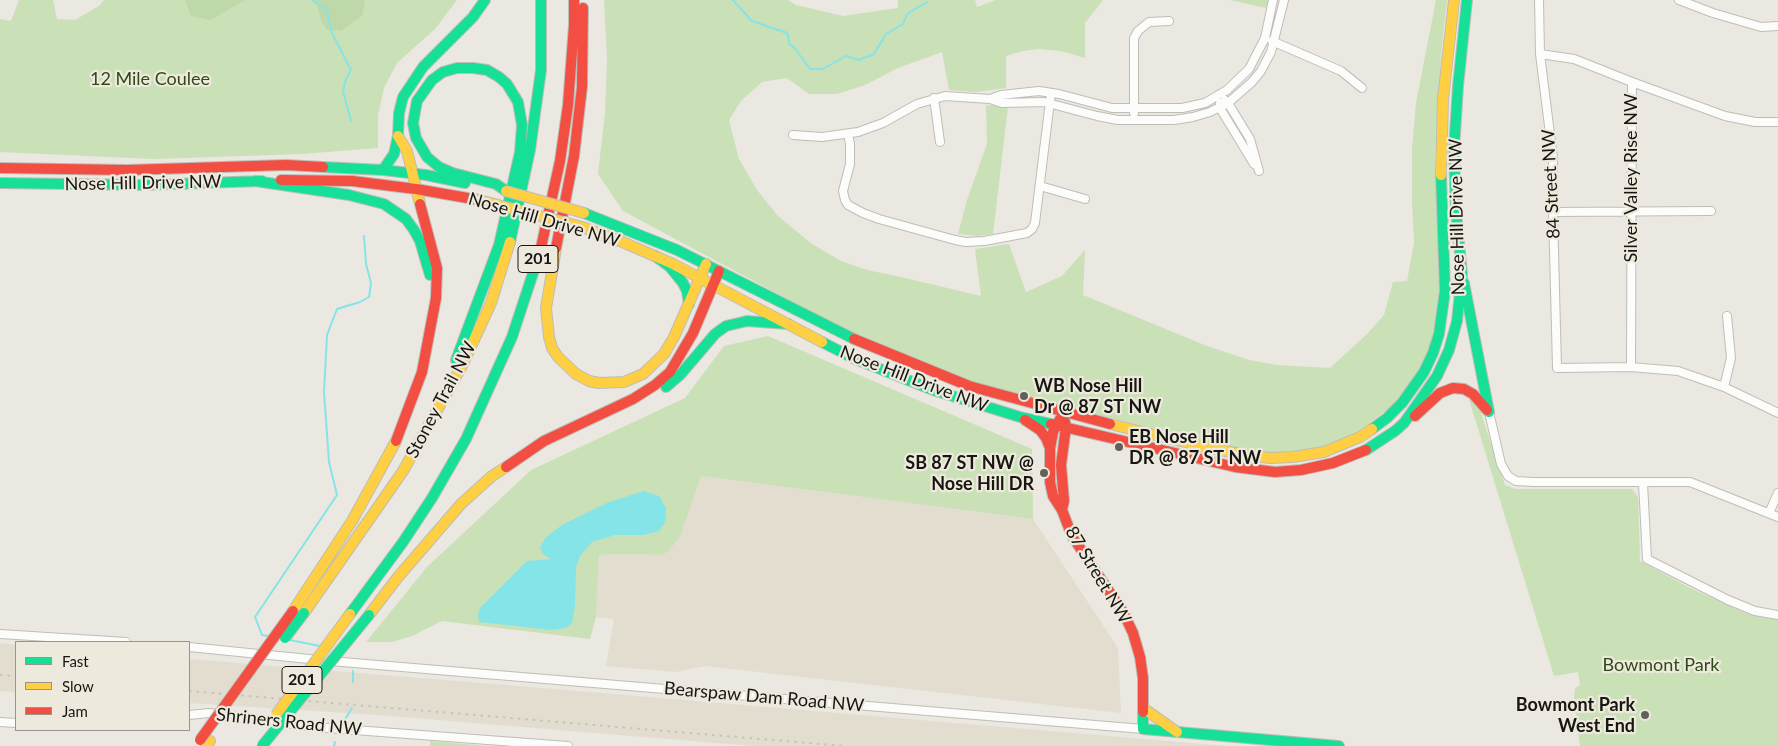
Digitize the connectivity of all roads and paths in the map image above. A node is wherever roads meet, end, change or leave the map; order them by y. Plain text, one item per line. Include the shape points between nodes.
1 (484, 0) edge
2 (541, 0) edge
3 (574, 0) edge
4 (583, 0) edge
5 (1273, 0) edge
6 (1284, 0) edge
7 (1454, 0) edge
8 (1467, 0) edge
9 (1539, 0) edge
10 (1679, 0) edge
11 (1169, 21) dead end
12 (1778, 26) edge
13 (1265, 38) junction
14 (1274, 42) junction
15 (1540, 54) junction
16 (1632, 82) junction
17 (1362, 88) dead end
18 (1051, 93) junction
19 (1219, 96) junction
20 (934, 98) junction
21 (990, 99) junction
22 (1050, 103) junction
23 (1228, 103) junction
24 (1220, 108) junction
25 (1134, 109) junction
26 (1134, 120) junction
27 (1778, 122) edge
28 (848, 134) junction
29 (793, 135) dead end
30 (398, 136) junction
31 (940, 142) dead end
32 (0, 168) edge
33 (383, 170) junction
34 (413, 173) junction
35 (255, 181) junction
36 (0, 183) edge
37 (483, 184) junction
38 (1040, 186) junction
39 (416, 188) junction
40 (1085, 199) dead end
41 (1711, 211) dead end
42 (1553, 212) junction
43 (1631, 212) junction
44 (655, 256) junction
45 (706, 264) junction
46 (719, 271) junction
47 (1462, 274) junction
48 (700, 278) junction
49 (713, 285) junction
50 (689, 304) junction
51 (1727, 316) dead end
52 (433, 319) junction
53 (788, 324) junction
54 (1631, 367) junction
55 (1724, 387) junction
56 (1489, 412) junction
57 (1778, 413) edge
58 (1064, 414) junction
59 (1020, 417) junction
60 (583, 422) junction
61 (1404, 423) junction
62 (1056, 425) junction
63 (1066, 428) junction
64 (418, 445) junction
65 (1050, 449) junction
66 (1642, 483) junction
67 (1778, 493) edge
68 (1062, 510) junction
69 (1769, 513) junction
70 (1778, 517) edge
71 (1778, 615) edge
72 (0, 634) edge
73 (110, 641) edge
74 (190, 648) edge
75 (1143, 708) junction
76 (190, 715) edge
77 (0, 722) edge
78 (15, 724) edge
79 (1143, 728) junction
80 (1178, 732) junction
81 (203, 743) edge
82 (253, 746) edge
83 (262, 746) edge
84 (568, 746) edge
85 (1339, 746) edge

1 - 30 main road via 473,17 423,67 403,97
2 - 64 main road, Stoney Trail NW / 201 via 541,70 537,110 512,237 491,303 463,364
3 - 82 main road, Stoney Trail NW / 201, bridge via 568,105 560,161 540,253 512,337 466,439 432,498
4 - 50 main road via 582,87 574,156 546,308 552,348 566,366 589,381 612,383 633,379 664,354
5 - 13 street
6 - 14 street
7 - 58 main road, Nose Hill Drive NW via 1441,137 1443,316 1433,353 1402,403 1360,437 1324,452 1271,458 1201,446
8 - 47 main road, Nose Hill Drive NW via 1454,149
9 - 15 street, 84 Street NW
10 - 12 street via 1713,14 1761,27
11 - 25 street via 1149,22 1134,38
13 - 14 street
13 - 19 street via 1249,69
14 - 17 street via 1341,71
14 - 23 street via 1261,71
15 - 16 street via 1574,59
15 - 42 street, 84 Street NW via 1553,158
16 - 27 street, Silver Valley Rise NW via 1725,116 1755,122
16 - 43 street, Silver Valley Rise NW
18 - 21 street via 1023,92
18 - 22 street
18 - 25 street via 1112,108
19 - 23 street
19 - 24 street
19 - 25 street via 1190,107
20 - 21 street
20 - 28 street via 883,123
20 - 31 street
21 - 22 street via 1002,103
22 - 26 street via 1103,118
22 - 38 street
23 - 24 street
23 - 24 street via 1250,139 1258,171
24 - 26 street via 1183,119
25 - 26 street
28 - 29 street via 822,137
28 - 38 street via 851,157 843,191 848,205 879,219 955,240 984,241 1029,231 1036,223
30 - 33 main road via 392,160
30 - 34 main road via 407,151
32 - 33 main road, Nose Hill Drive NW via 127,170 286,165
33 - 34 main road, Nose Hill Drive NW
34 - 37 main road, Nose Hill Drive NW
34 - 39 main road
35 - 36 main road, Nose Hill Drive NW
35 - 39 main road, Nose Hill Drive NW via 306,179
35 - 52 main road via 374,200 396,211 414,230 426,259
37 - 45 main road, Nose Hill Drive NW, bridge via 496,184 506,191 584,213 654,239
37 - 64 main road via 453,173 427,158 416,138 413,122 417,101 432,80 443,72 473,68 487,70 499,77 514,94 521,113 521,139 499,245 457,358 430,412
38 - 40 street
39 - 44 main road, Nose Hill Drive NW, bridge via 479,200 582,227
39 - 52 main road via 437,268
41 - 43 street
42 - 43 street
42 - 54 street, 84 Street NW via 1557,368
43 - 54 street, Silver Valley Rise NW
44 - 48 main road, Nose Hill Drive NW
44 - 50 main road via 683,282
45 - 46 main road, Nose Hill Drive NW
45 - 48 main road
46 - 49 main road
46 - 58 main road, Nose Hill Drive NW via 824,325 926,370
47 - 56 main road
47 - 61 main road, Nose Hill Drive NW via 1457,321 1449,350 1438,376
48 - 49 main road, Nose Hill Drive NW
48 - 50 main road
49 - 53 main road, Nose Hill Drive NW
49 - 60 main road via 693,333 670,372 633,399
51 - 55 street via 1731,358
52 - 81 main road, bridge via 422,372 396,440 373,484 293,611
53 - 59 main road, Nose Hill Drive NW via 898,377
53 - 60 main road via 747,322 726,326 702,347 680,375 650,399
54 - 55 street via 1678,371
55 - 57 street
56 - 61 main road via 1474,394 1453,388 1440,394
56 - 66 street via 1501,464 1513,480
58 - 62 main road, 87 Street NW
58 - 63 main road, 87 Street NW
59 - 62 main road, Nose Hill Drive NW
59 - 65 main road via 1040,430
60 - 83 main road, bridge via 544,441 492,476 461,504
61 - 63 main road, Nose Hill Drive NW via 1362,452 1347,458 1301,470 1275,472 1227,466
62 - 63 main road, Nose Hill Drive NW
62 - 65 main road, 87 Street NW
63 - 68 main road, 87 Street NW via 1061,465
64 - 81 main road, Stoney Trail NW / 201, bridge via 304,613
65 - 68 main road, 87 Street NW via 1050,482 1053,496
66 - 69 street via 1690,482
66 - 71 street via 1647,559 1728,600
67 - 69 street
68 - 75 main road, 87 Street NW via 1072,536 1123,612 1133,633 1143,678
69 - 70 street
72 - 73 street
74 - 79 street, Bearspaw Dam Road NW
75 - 79 main road, 87 Street NW
75 - 80 main road
76 - 84 street, Shriners Road NW via 209,713 314,727
77 - 78 street
79 - 80 main road, Bearspaw Dam Road NW
80 - 85 main road, Bearspaw Dam Road NW

